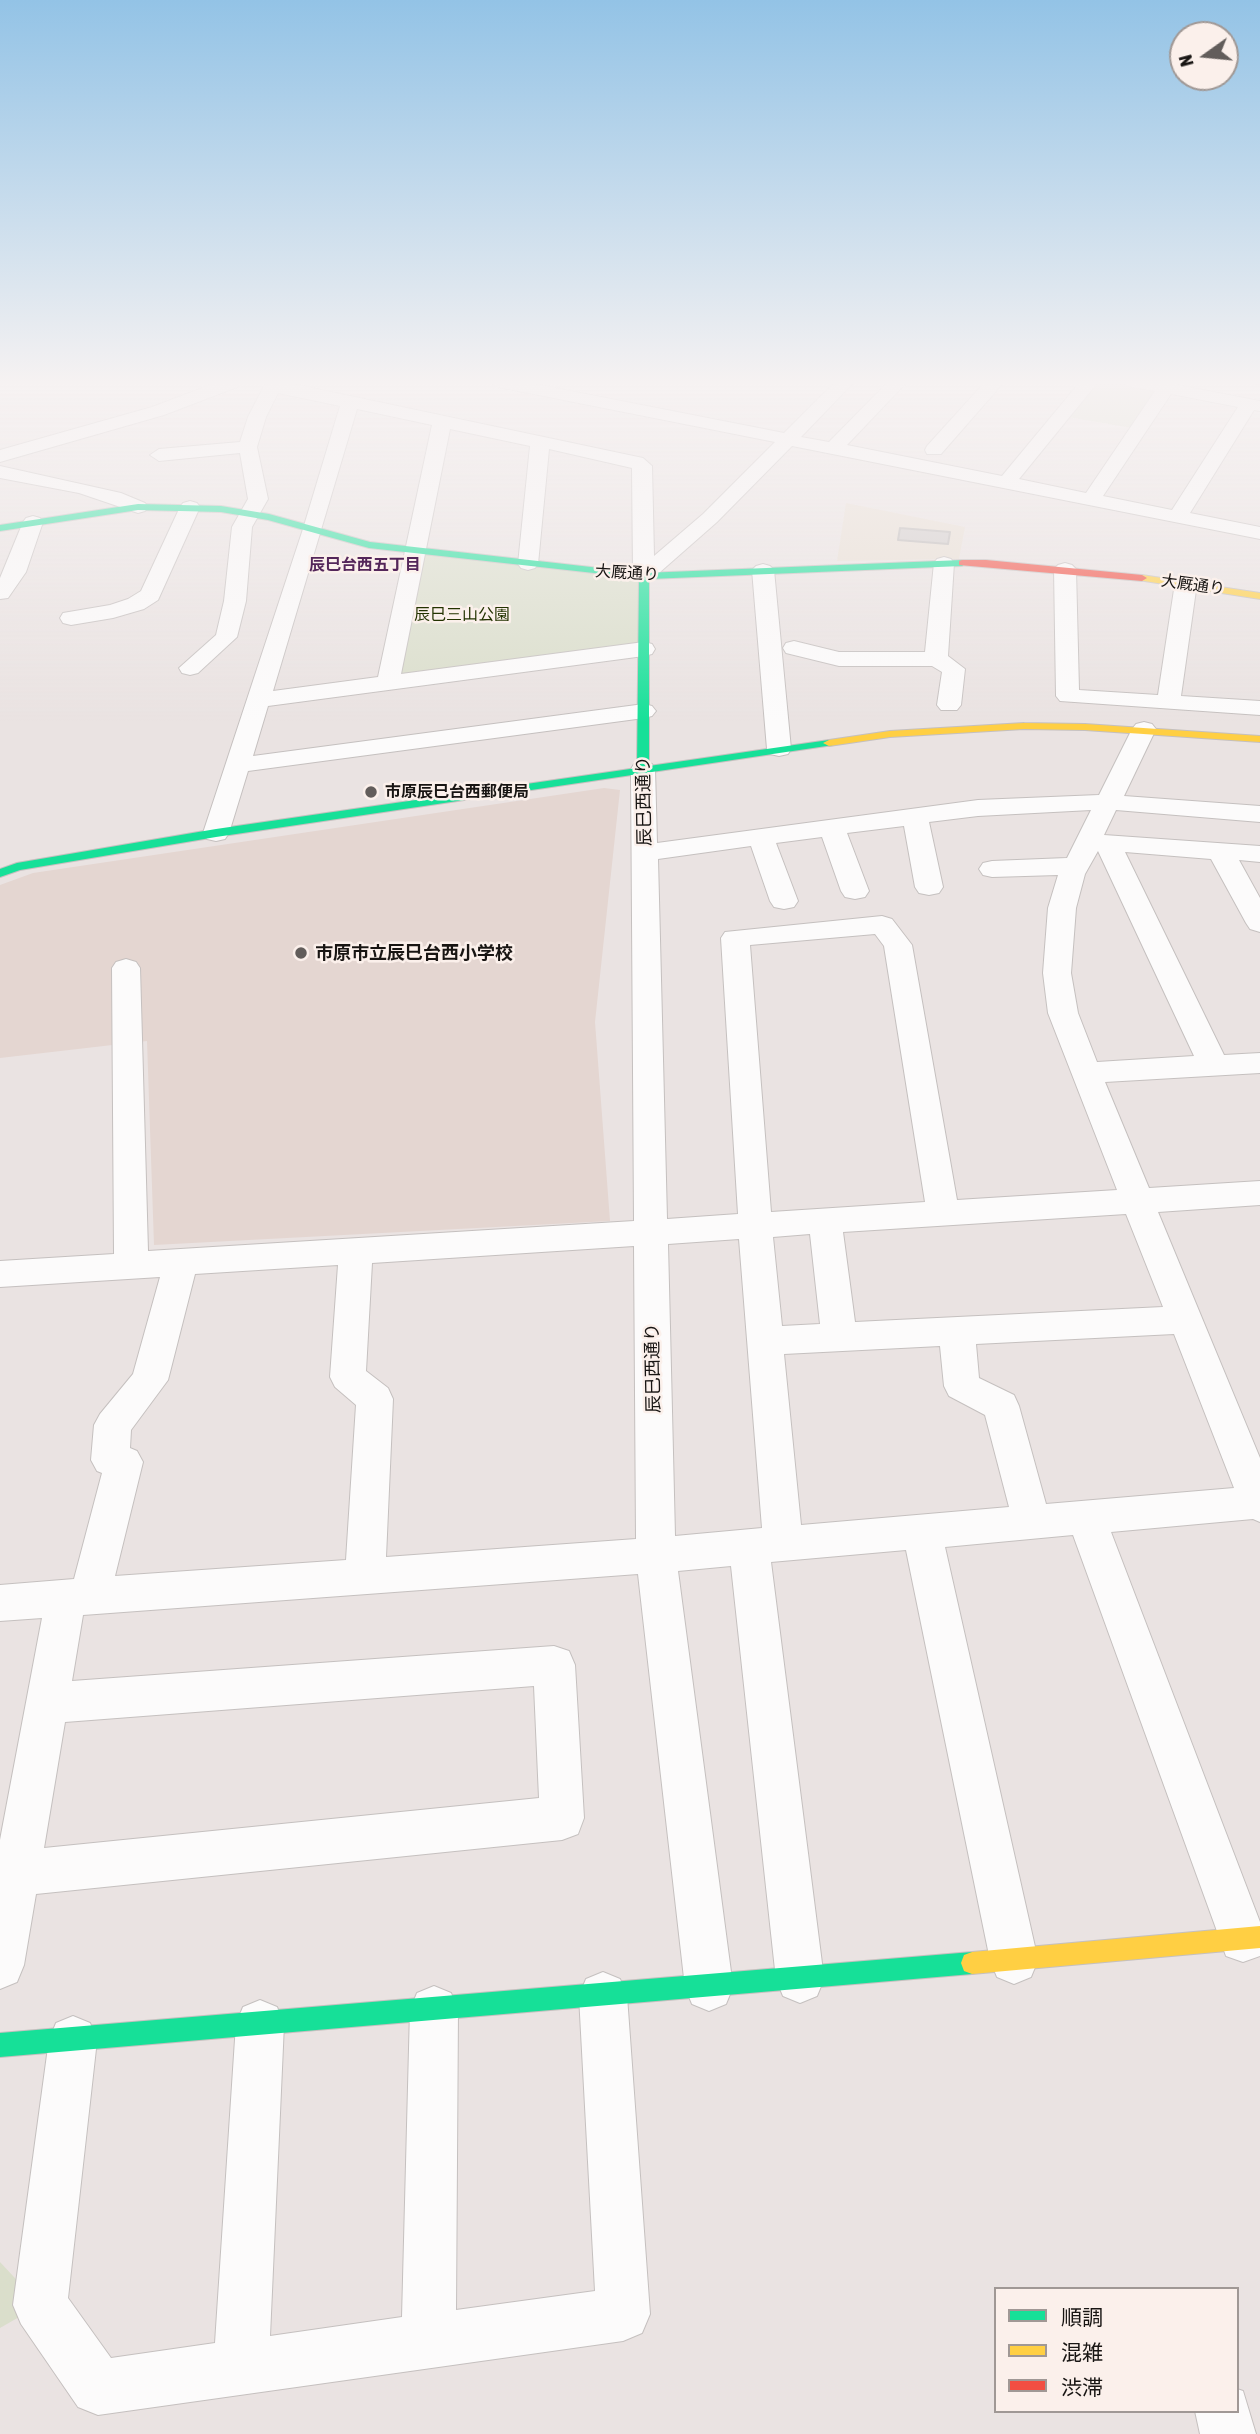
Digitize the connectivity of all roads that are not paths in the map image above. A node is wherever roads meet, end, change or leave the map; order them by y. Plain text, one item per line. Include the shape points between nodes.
1 (109, 496) edge
2 (257, 496) edge
3 (323, 496) edge
4 (427, 496) edge
5 (535, 496) edge
6 (643, 496) edge
7 (732, 496) edge
8 (1074, 496) edge
9 (1093, 496) edge
10 (1190, 496) joint
11 (1091, 499) junction
12 (1214, 500) dead end
13 (138, 507) junction
14 (190, 508) junction
15 (250, 512) junction
16 (1178, 516) junction
17 (33, 522) junction
18 (0, 528) edge
19 (313, 529) junction
20 (1260, 533) edge
21 (415, 551) junction
22 (944, 563) junction
23 (528, 564) junction
24 (1065, 569) junction
25 (763, 570) junction
26 (644, 576) junction
27 (1186, 583) junction
28 (0, 593) edge
29 (1260, 596) edge
30 (71, 618) dead end
31 (794, 648) dead end
32 (644, 649) junction
33 (936, 659) junction
34 (190, 668) dead end
35 (387, 683) junction
36 (260, 699) junction
37 (1169, 701) junction
38 (949, 705) dead end
39 (1260, 708) edge
40 (643, 711) junction
41 (1144, 729) junction
42 (1260, 739) edge
43 (779, 749) junction
44 (239, 765) junction
45 (643, 769) junction
46 (1108, 802) junction
47 (1260, 814) edge
48 (915, 817) junction
49 (832, 827) junction
50 (216, 833) junction
51 (761, 837) junction
52 (1091, 850) junction
53 (1220, 850) junction
54 (644, 853) junction
55 (1260, 854) edge
56 (992, 869) dead end
57 (0, 873) edge
58 (929, 887) dead end
59 (855, 891) dead end
60 (784, 901) dead end
61 (1260, 923) edge
62 (126, 968) dead end
63 (1260, 1063) edge
64 (1214, 1066) junction
65 (1086, 1073) junction
66 (1260, 1193) edge
67 (1137, 1201) junction
68 (943, 1213) junction
69 (825, 1221) junction
70 (755, 1225) junction
71 (651, 1232) junction
72 (356, 1251) junction
73 (181, 1262) junction
74 (131, 1265) junction
75 (0, 1274) edge
76 (1185, 1320) junction
77 (957, 1332) junction
78 (839, 1338) junction
79 (765, 1341) junction
80 (1260, 1503) edge
81 (1086, 1518) junction
82 (1032, 1522) junction
83 (922, 1532) junction
84 (766, 1546) junction
85 (656, 1555) junction
86 (365, 1576) junction
87 (78, 1597) junction
88 (0, 1603) edge
89 (47, 1703) junction
90 (17, 1873) junction
91 (1252, 1938) edge
92 (1014, 1960) junction
93 (0, 1965) edge
94 (800, 1979) junction
95 (709, 1987) junction
96 (603, 1996) junction
97 (434, 2010) junction
98 (260, 2024) junction
99 (73, 2039) junction
100 (0, 2045) edge
101 (429, 2340) junction
102 (242, 2367) junction
103 (1223, 2413) edge
104 (1228, 2434) edge

1 - 13 street
2 - 15 street
3 - 19 street
4 - 21 street
5 - 23 street
6 - 26 street
7 - 26 street
8 - 11 street
9 - 11 street
10 - 12 street
10 - 16 street
11 - 16 street
13 - 14 street, 大厩通り
13 - 17 street, 大厩通り
14 - 15 street, 大厩通り
14 - 30 street via 150,595 113,611
15 - 19 street, 大厩通り
15 - 34 street via 242,527 235,601 226,637
16 - 20 street
17 - 18 street, 大厩通り
17 - 28 street via 15,572
19 - 21 street, 大厩通り via 369,545
19 - 36 street
21 - 23 street, 大厩通り
21 - 35 street
22 - 24 street, 大厩通り
22 - 25 street, 大厩通り
22 - 33 street
23 - 26 street, 大厩通り
24 - 27 street, 大厩通り
24 - 37 street via 1068,696
25 - 26 street, 大厩通り
25 - 43 street
26 - 32 street, 辰巳西通り
27 - 29 street, 大厩通り
27 - 37 street
31 - 33 street via 839,659
32 - 35 street
32 - 40 street, 辰巳西通り
33 - 38 street via 954,669
35 - 36 street
36 - 44 street
37 - 39 street
40 - 44 street
40 - 45 street, 辰巳西通り
41 - 42 street
41 - 43 street via 1024,726 931,730
41 - 46 street
43 - 45 street
44 - 50 street
45 - 50 street
45 - 54 street, 辰巳西通り
46 - 47 street
46 - 48 street via 978,808
46 - 52 street
48 - 49 street
48 - 58 street
49 - 51 street
49 - 59 street
50 - 57 street
51 - 54 street
51 - 60 street
52 - 53 street
52 - 56 street
52 - 64 street
52 - 65 street via 1062,908 1057,973 1063,1013
53 - 55 street
53 - 61 street
54 - 71 street, 辰巳西通り
62 - 74 street
63 - 64 street
64 - 65 street
65 - 67 street
66 - 67 street
67 - 68 street
67 - 76 street
68 - 69 street
68 - 70 street via 898,945 882,925 735,938
69 - 70 street
69 - 78 street
70 - 71 street
70 - 79 street
71 - 72 street
71 - 85 street, 辰巳西通り
72 - 73 street
72 - 86 street via 348,1377 375,1399
73 - 74 street
73 - 87 street via 150,1380 113,1425 110,1460 124,1462
74 - 75 street
76 - 77 street
76 - 80 street
77 - 78 street
77 - 82 street via 962,1386 1001,1406
78 - 79 street
79 - 84 street
80 - 81 street
81 - 82 street
81 - 91 street
82 - 83 street
83 - 84 street
83 - 92 street
84 - 85 street
84 - 94 street
85 - 86 street
85 - 95 street, 辰巳西通り
86 - 87 street
87 - 88 street
87 - 89 street
89 - 90 street
89 - 90 street via 554,1665 562,1818
90 - 93 street
91 - 92 street
92 - 94 street
94 - 95 street
95 - 96 street
96 - 97 street
96 - 101 street via 623,2314
97 - 98 street
97 - 101 street
98 - 99 street
98 - 102 street
99 - 100 street
99 - 102 street via 40,2305 98,2387
101 - 102 street
103 - 104 street

